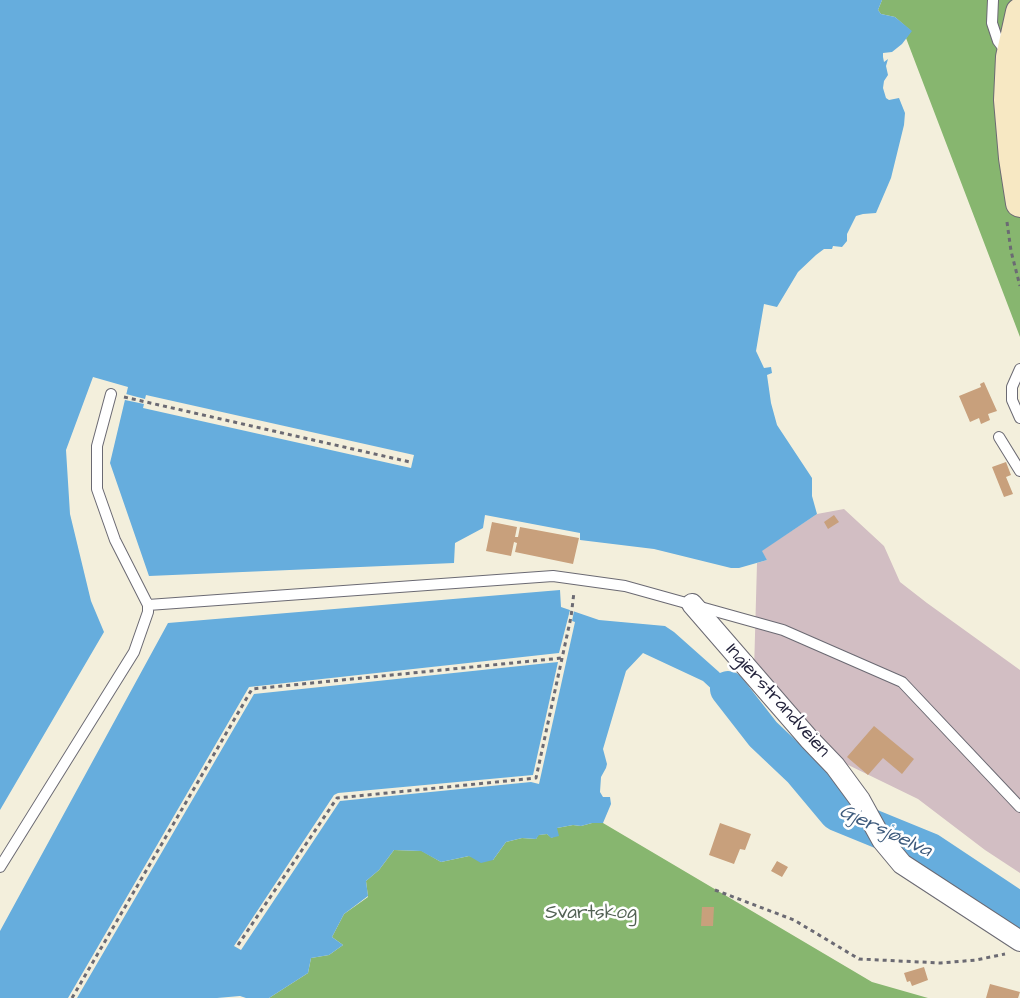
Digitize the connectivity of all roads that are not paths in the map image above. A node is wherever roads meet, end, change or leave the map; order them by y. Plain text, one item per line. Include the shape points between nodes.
1 (994, 0) edge
2 (1020, 12) edge
3 (1010, 56) junction
4 (1020, 203) edge
5 (1020, 369) edge
6 (111, 394) road end
7 (1020, 418) edge
8 (999, 437) dead end
9 (1020, 471) edge
10 (692, 604) junction
11 (148, 605) junction
12 (1020, 807) edge
13 (0, 867) edge
14 (1016, 947) edge

1 - 3 lane via 992,24 998,41
2 - 3 main road
3 - 4 main road via 1010,128
5 - 7 lane via 1012,387 1012,400
6 - 11 lane via 98,446 97,489 115,540
8 - 9 lane
10 - 11 lane via 626,586 553,576
10 - 12 lane via 783,630 902,682
10 - 14 street, Ingierstrandveien via 836,766 882,840 902,864
11 - 13 lane via 134,652

